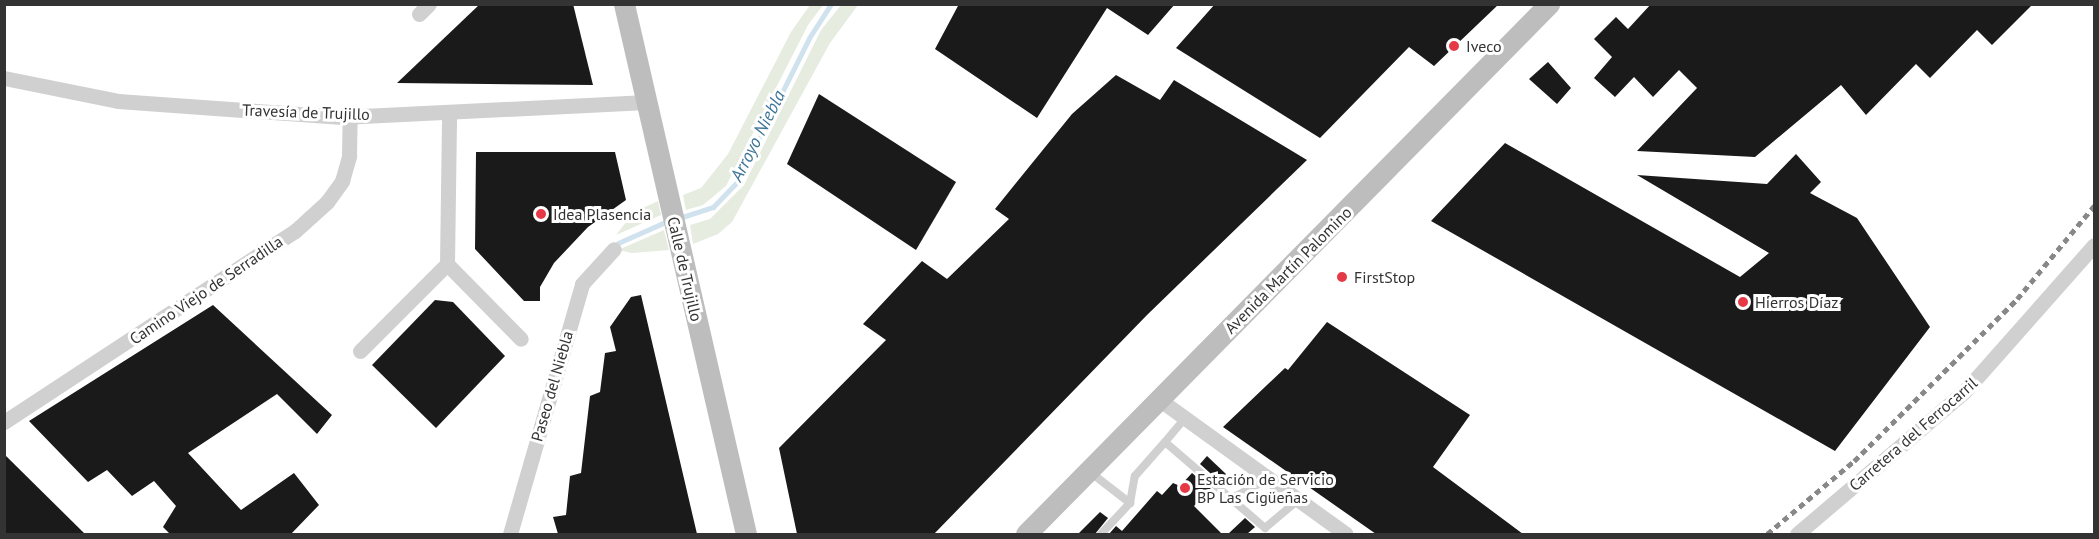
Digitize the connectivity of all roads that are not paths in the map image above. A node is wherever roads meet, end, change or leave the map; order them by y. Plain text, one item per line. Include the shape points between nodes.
1 (624, 4) edge
2 (1549, 4) edge
3 (4, 78) edge
4 (647, 102) junction
5 (449, 112) junction
6 (350, 117) junction
7 (2094, 245) edge
8 (614, 249) dead end
9 (447, 264) junction
10 (521, 339) dead end
11 (360, 351) dead end
12 (1160, 400) junction
13 (1185, 418) junction
14 (4, 422) edge
15 (1165, 442) junction
16 (1089, 471) junction
17 (1268, 479) junction
18 (1232, 498) junction
19 (1297, 501) junction
20 (1130, 503) junction
21 (1337, 532) edge
22 (1030, 533) edge
23 (510, 534) edge
24 (746, 534) edge
25 (1101, 534) edge
26 (1797, 534) edge

1 - 4 main road, Calle de Trujillo
2 - 12 main road, Avenida Martín Palomino
3 - 6 street, Travesía de Trujillo via 118,101
4 - 5 street, Travesía de Trujillo
4 - 24 main road, Calle de Trujillo
5 - 6 street, Travesía de Trujillo
5 - 9 street
6 - 14 street, Camino Viejo de Serradilla via 349,156 342,181 327,202 295,231
7 - 26 street, Carretera del Ferrocarril via 1964,393
8 - 23 street, Paseo del Niebla via 582,284
9 - 10 street
9 - 11 street
12 - 13 street
12 - 16 main road, Avenida Martín Palomino
13 - 15 lane
13 - 17 street
15 - 18 lane
15 - 20 lane via 1135,476
16 - 20 lane
16 - 22 main road, Avenida Martín Palomino
17 - 18 lane
17 - 19 street
18 - 19 lane via 1265,528
19 - 21 street
20 - 25 lane

